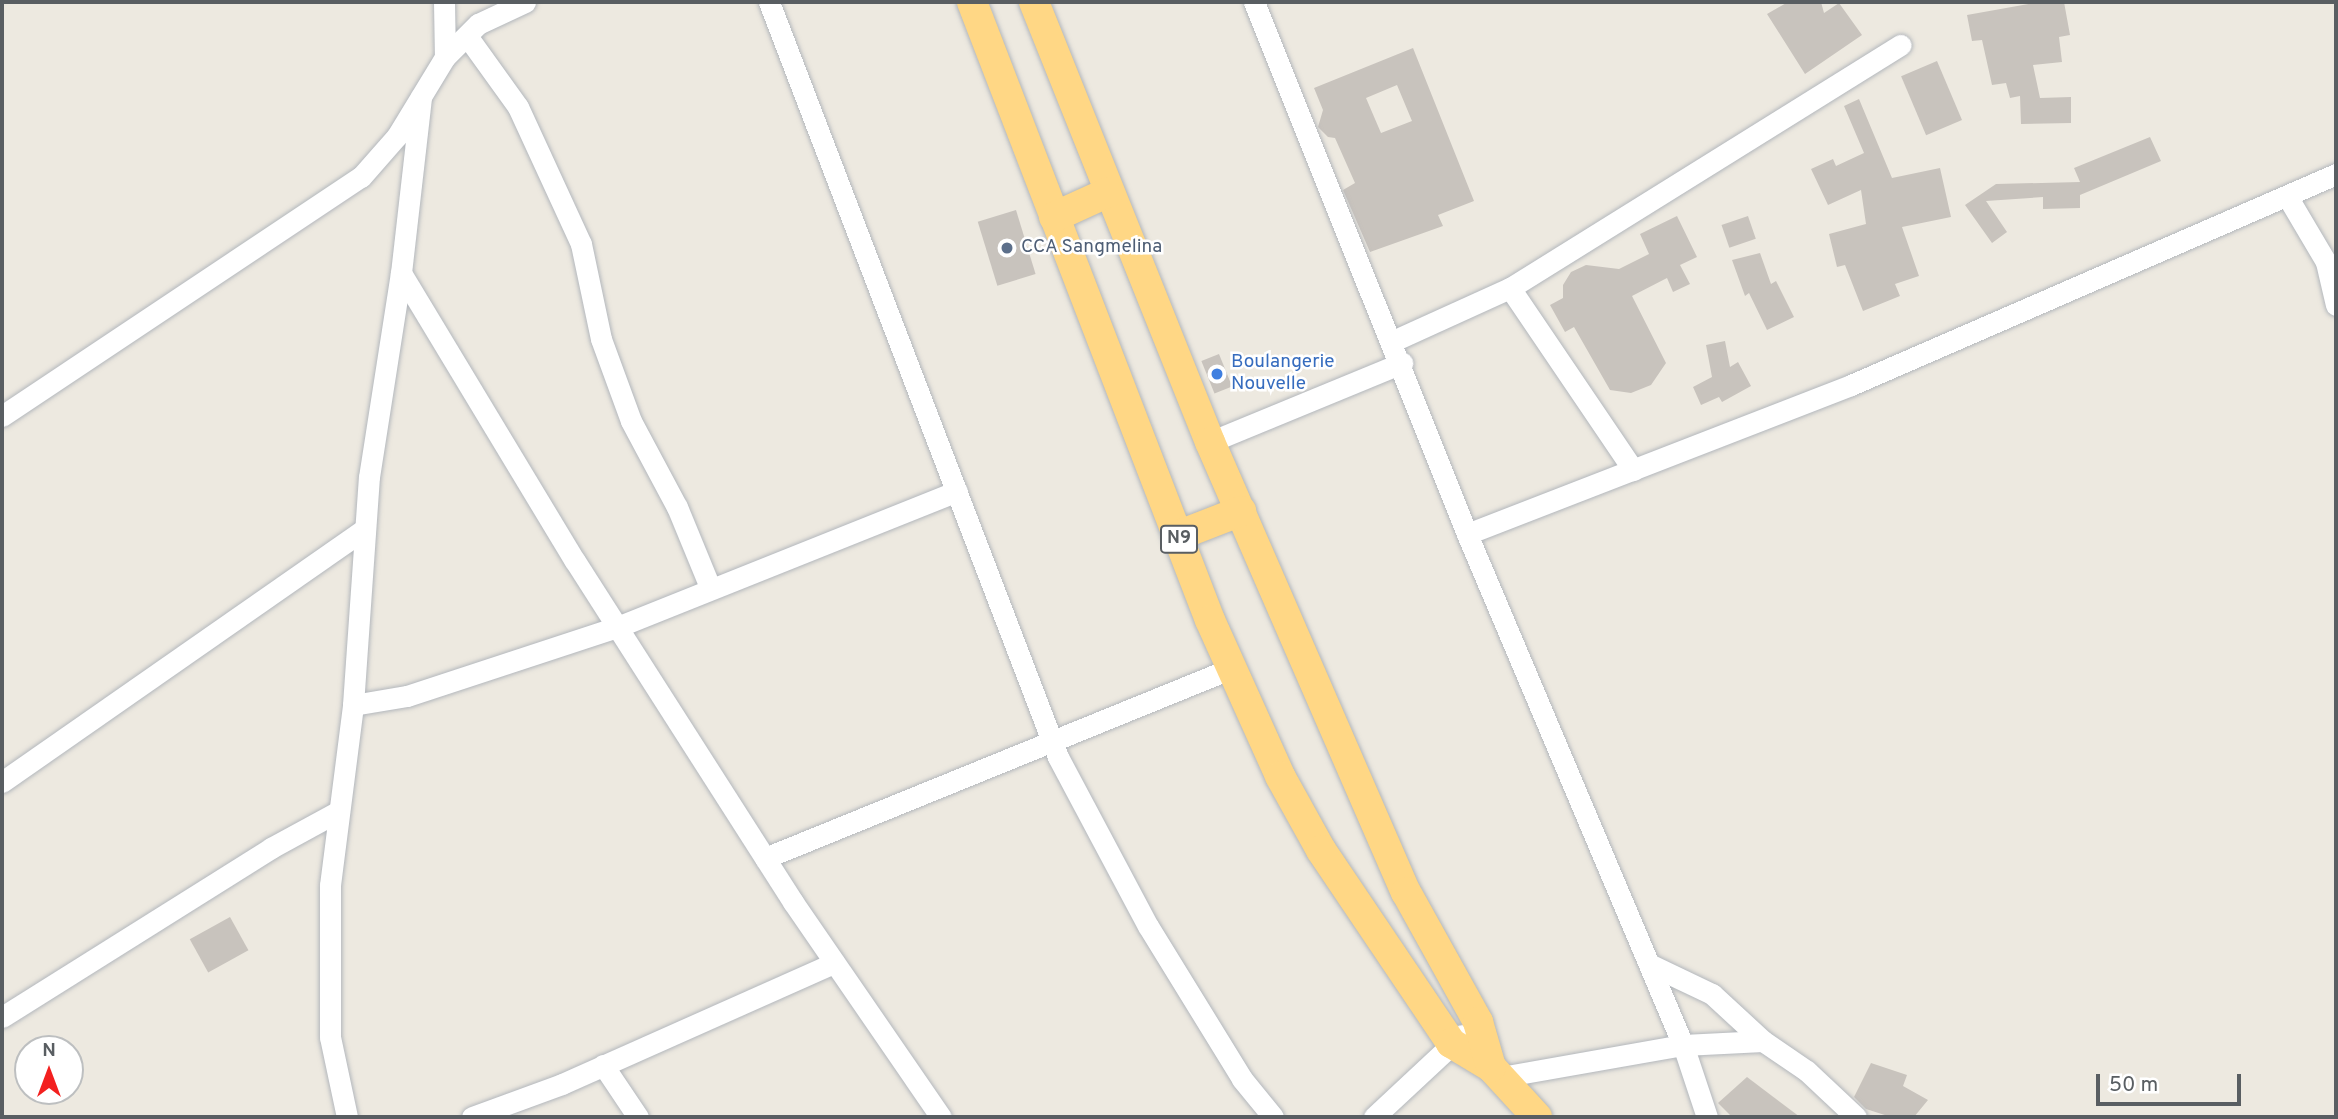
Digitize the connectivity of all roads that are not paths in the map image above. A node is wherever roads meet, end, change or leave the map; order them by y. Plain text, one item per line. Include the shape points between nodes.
1 (444, 2) edge
2 (525, 2) edge
3 (769, 2) edge
4 (972, 2) edge
5 (1034, 2) edge
6 (1254, 2) edge
7 (467, 36) junction
8 (1901, 45) dead end
9 (445, 57) junction
10 (421, 97) junction
11 (2336, 174) edge
12 (1109, 191) junction
13 (2287, 196) junction
14 (1054, 217) junction
15 (401, 273) junction
16 (1510, 288) junction
17 (2336, 305) edge
18 (1393, 341) junction
19 (1402, 363) junction
20 (2, 416) edge
21 (1210, 442) junction
22 (1633, 470) junction
23 (957, 491) junction
24 (1241, 511) junction
25 (365, 529) junction
26 (1467, 534) junction
27 (1177, 536) junction
28 (710, 587) junction
29 (617, 627) junction
30 (1231, 668) junction
31 (353, 705) junction
32 (1052, 741) junction
33 (2, 782) edge
34 (340, 811) junction
35 (765, 858) junction
36 (834, 963) junction
37 (1649, 964) junction
38 (2, 1017) edge
39 (1478, 1023) junction
40 (1763, 1041) junction
41 (1451, 1043) junction
42 (1683, 1045) junction
43 (603, 1065) junction
44 (1496, 1072) junction
45 (347, 1117) edge
46 (472, 1117) edge
47 (638, 1117) edge
48 (940, 1117) edge
49 (1273, 1117) edge
50 (1374, 1117) edge
51 (1538, 1117) edge
52 (1707, 1117) edge
53 (1856, 1117) edge

1 - 9 street
2 - 7 street via 497,13
3 - 23 street
4 - 14 highway, N9
5 - 12 highway, N9
6 - 18 street
7 - 9 street
7 - 28 street via 518,107 581,244 601,339 631,421 677,507
8 - 16 street
9 - 10 street
10 - 15 street
10 - 20 street via 397,136 361,177
11 - 13 street
12 - 14 highway
12 - 21 highway, N9
13 - 17 street via 2326,262
13 - 22 street via 1851,385
14 - 27 highway, N9
15 - 25 street
15 - 29 street
16 - 18 street
16 - 22 street
18 - 19 street
19 - 21 street
19 - 26 street
21 - 24 highway, N9
22 - 26 street
23 - 28 street
23 - 32 street
24 - 27 highway
24 - 39 highway, N9 via 1406,892
25 - 31 street
25 - 33 street
26 - 37 street
27 - 30 highway, N9
28 - 29 street
29 - 31 street via 407,696
29 - 35 street
30 - 32 street
30 - 41 highway, N9 via 1280,776 1321,850
31 - 34 street
32 - 35 street
32 - 49 street via 1148,926 1242,1079
34 - 38 street via 271,848
34 - 45 street via 330,885 330,1037
35 - 36 street
36 - 43 street
36 - 48 street
37 - 40 street via 1712,995
37 - 42 street
39 - 41 street
39 - 44 highway, N9
40 - 42 street
40 - 53 street via 1807,1071
41 - 44 highway, N9
41 - 50 street
42 - 44 street
42 - 52 street
43 - 46 street
43 - 47 street
44 - 51 highway, N9

